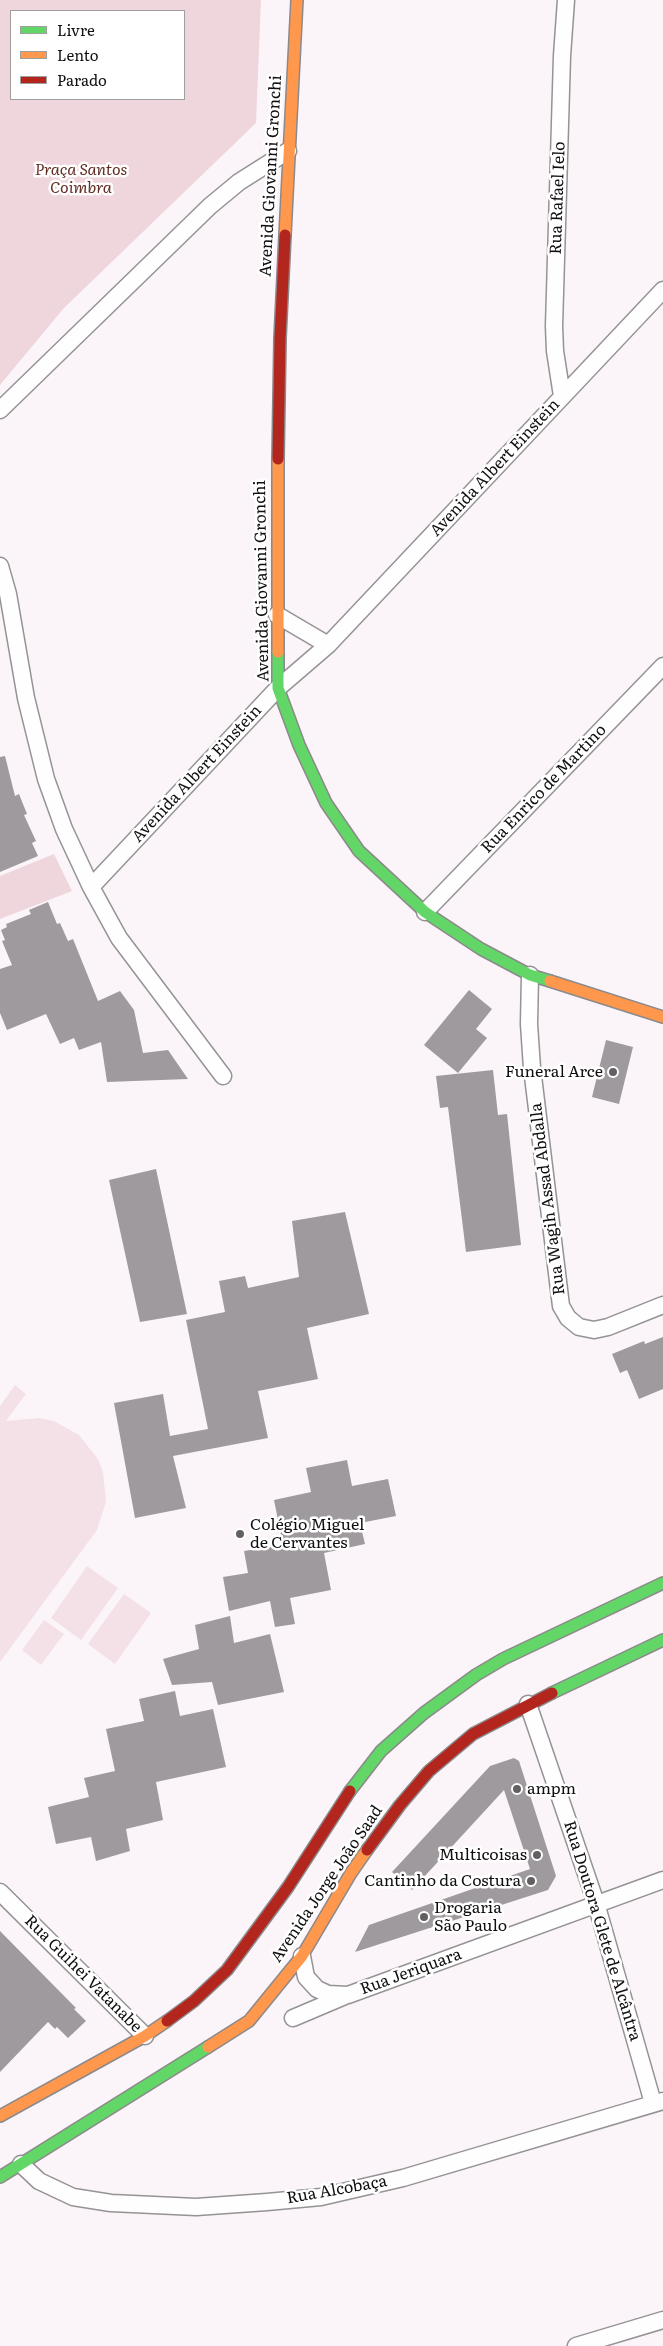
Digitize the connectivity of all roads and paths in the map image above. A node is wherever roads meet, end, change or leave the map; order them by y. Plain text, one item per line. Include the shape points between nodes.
1 (297, 0) edge
2 (566, 0) edge
3 (288, 151) junction
4 (663, 290) edge
5 (562, 396) junction
6 (0, 410) edge
7 (0, 566) edge
8 (277, 615) junction
9 (328, 646) junction
10 (663, 666) edge
11 (278, 688) junction
12 (91, 887) junction
13 (425, 912) junction
14 (530, 975) junction
15 (663, 1017) edge
16 (223, 1076) dead end
17 (663, 1305) edge
18 (663, 1583) edge
19 (663, 1640) edge
20 (528, 1704) junction
21 (663, 1880) edge
22 (0, 1892) edge
23 (596, 1903) junction
24 (302, 1956) junction
25 (348, 1995) junction
26 (293, 2018) dead end
27 (145, 2036) junction
28 (658, 2102) edge
29 (0, 2116) edge
30 (21, 2164) junction
31 (0, 2177) edge
32 (663, 2320) edge
33 (576, 2346) edge

1 - 3 main road, Avenida Giovanni Gronchi
2 - 5 street, Rua Rafael Ielo via 554,326
3 - 6 street via 210,206
3 - 8 main road, Avenida Giovanni Gronchi via 280,338
4 - 5 street, Avenida Albert Einstein
5 - 9 street, Avenida Albert Einstein
7 - 12 street via 46,779 64,829
8 - 9 street
8 - 11 main road, Avenida Giovanni Gronchi
9 - 11 street, Avenida Albert Einstein
10 - 13 street, Rua Enrico de Martino
11 - 12 street, Avenida Albert Einstein
11 - 13 main road, Avenida Giovanni Gronchi via 299,745 326,803 359,852
12 - 16 street via 119,938
13 - 14 main road, Avenida Giovanni Gronchi via 481,949
14 - 15 main road, Avenida Giovanni Gronchi
14 - 17 street, Rua Wagih Assad Abdalla via 532,1068 561,1306 579,1327 594,1330
18 - 27 main road, Avenida Jorge João Saad via 503,1659 424,1713 381,1751 227,1970 194,2001
19 - 20 main road, Avenida Jorge João Saad
20 - 23 street, Rua Doutora Glete de Alcântra
20 - 24 main road, Avenida Jorge João Saad via 473,1734 430,1771 400,1805 351,1873
21 - 23 street, Rua Jeriquara
22 - 27 street, Rua Guihei Vatanabe
23 - 25 street, Rua Jeriquara
23 - 28 street, Rua Doutora Glete de Alcântra
24 - 25 street, Rua Jeriquara via 306,1977 317,1989 328,1994
24 - 30 main road, Avenida Jorge João Saad via 249,2020
25 - 26 street
27 - 29 main road, Avenida Jorge João Saad
28 - 30 street, Rua Alcobaça via 403,2178 321,2197 196,2207 111,2203 73,2197 39,2180
30 - 31 main road, Avenida Jorge João Saad
32 - 33 street

